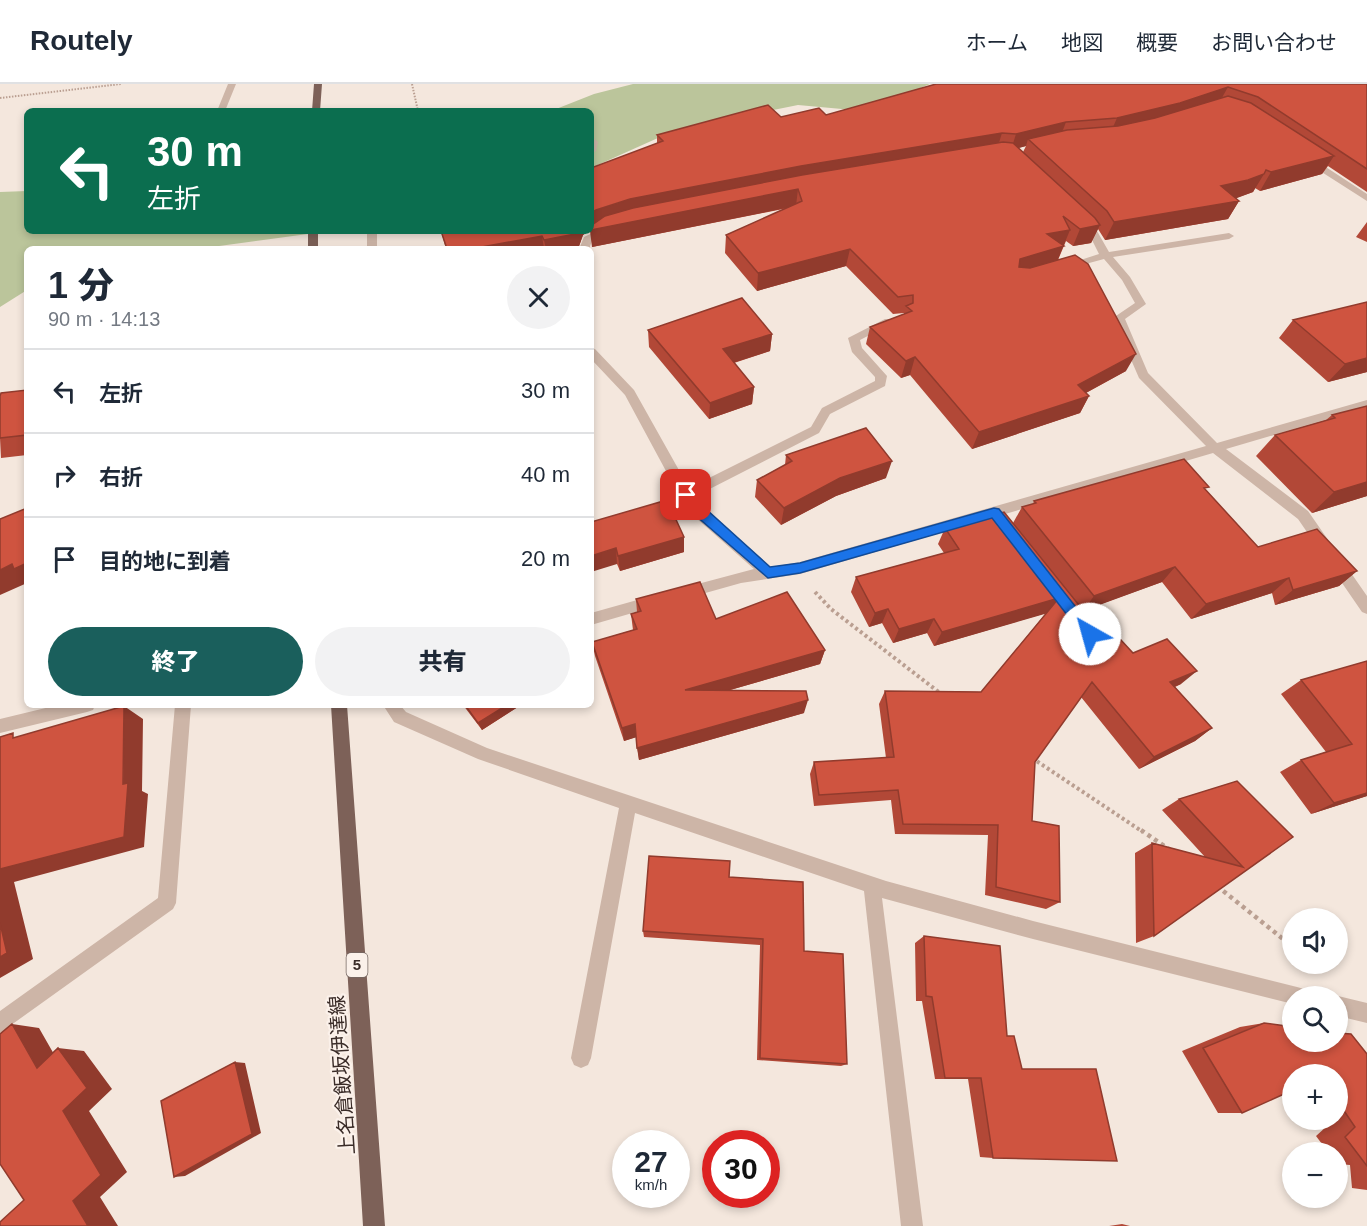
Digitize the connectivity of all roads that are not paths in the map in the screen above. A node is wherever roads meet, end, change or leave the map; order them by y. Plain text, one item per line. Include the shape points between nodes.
1 (232, 84) edge
2 (318, 84) edge
3 (222, 108) edge
4 (316, 108) edge
5 (1303, 156) edge
6 (1365, 195) edge
7 (1077, 217) edge
8 (622, 224) edge
9 (1229, 236) dead end
10 (585, 246) edge
11 (1106, 255) junction
12 (1051, 271) edge
13 (903, 316) edge
14 (594, 355) edge
15 (1367, 404) edge
16 (1215, 448) junction
17 (686, 495) junction
18 (768, 573) junction
19 (1367, 608) edge
20 (594, 618) edge
21 (75, 708) edge
22 (183, 708) edge
23 (339, 708) edge
24 (393, 708) edge
25 (0, 726) edge
26 (628, 804) junction
27 (872, 885) junction
28 (1282, 992) edge
29 (1348, 1008) edge
30 (1367, 1013) edge
31 (0, 1023) edge
32 (580, 1058) dead end
33 (374, 1226) edge
34 (912, 1226) edge

1 - 3 street
2 - 4 main road
5 - 6 street
7 - 11 street via 1093,233
8 - 10 street via 602,230 588,239
9 - 11 street
11 - 12 street
11 - 16 street via 1141,304 1119,318 1143,375
13 - 17 street via 854,338 856,349 881,376 881,383 826,411 815,430
14 - 17 street via 630,393
15 - 16 street
16 - 18 street via 998,517
16 - 19 street via 1303,515
17 - 18 street via 692,506
18 - 20 street
21 - 25 street
22 - 31 street via 167,903
23 - 33 main road, 上名倉飯坂伊達線 / 5
24 - 26 street via 400,717 484,754
26 - 27 street
26 - 32 street
27 - 28 street
27 - 34 street
29 - 30 street

